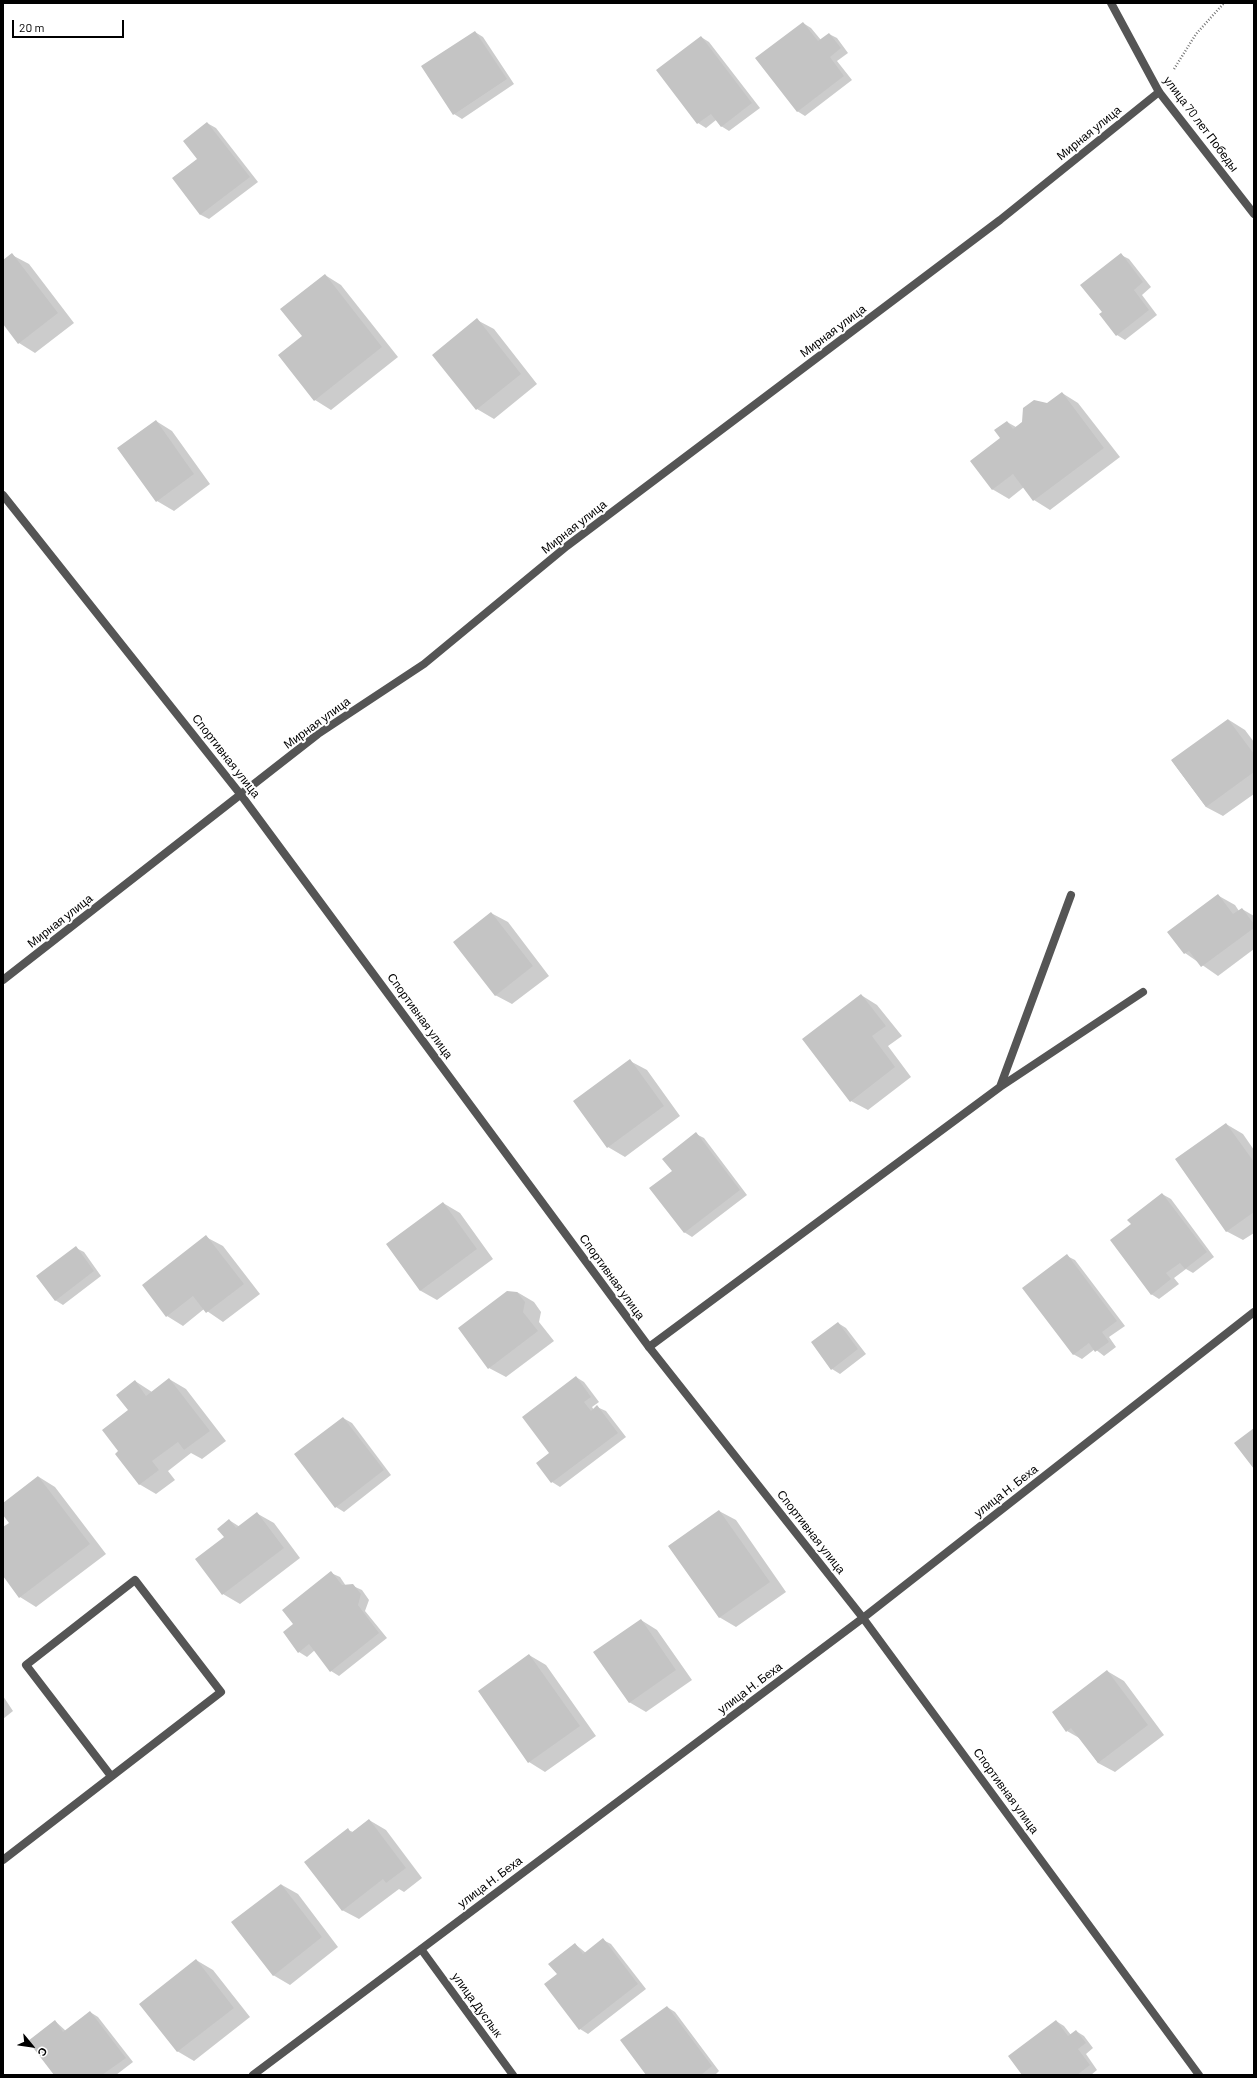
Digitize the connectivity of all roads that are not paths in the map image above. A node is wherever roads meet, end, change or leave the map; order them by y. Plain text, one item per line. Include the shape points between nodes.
1 (1111, 3) edge
2 (1160, 92) junction
3 (1254, 214) edge
4 (3, 495) edge
5 (241, 795) junction
6 (1071, 896) dead end
7 (3, 980) edge
8 (1143, 992) dead end
9 (1000, 1087) junction
10 (1254, 1312) edge
11 (649, 1346) junction
12 (863, 1618) junction
13 (111, 1776) junction
14 (3, 1860) edge
15 (421, 1949) junction
16 (253, 2075) edge
17 (513, 2075) edge
18 (1199, 2075) edge

1 - 2 street, улица 70 лет Победы
2 - 3 street, улица 70 лет Победы
2 - 5 street, Мирная улица via 1000,220 567,546 424,664 318,734
4 - 5 street, Спортивная улица
5 - 7 street, Мирная улица
5 - 11 street, Спортивная улица
6 - 9 street
8 - 9 street
9 - 11 street
10 - 12 street, улица Н. Беха
11 - 12 street, Спортивная улица
12 - 15 street, улица Н. Беха
12 - 18 street, Спортивная улица
13 - 13 street via 221,1692 135,1580 26,1665
13 - 14 street
15 - 16 street, улица Н. Беха
15 - 17 street, улица Дуслык

